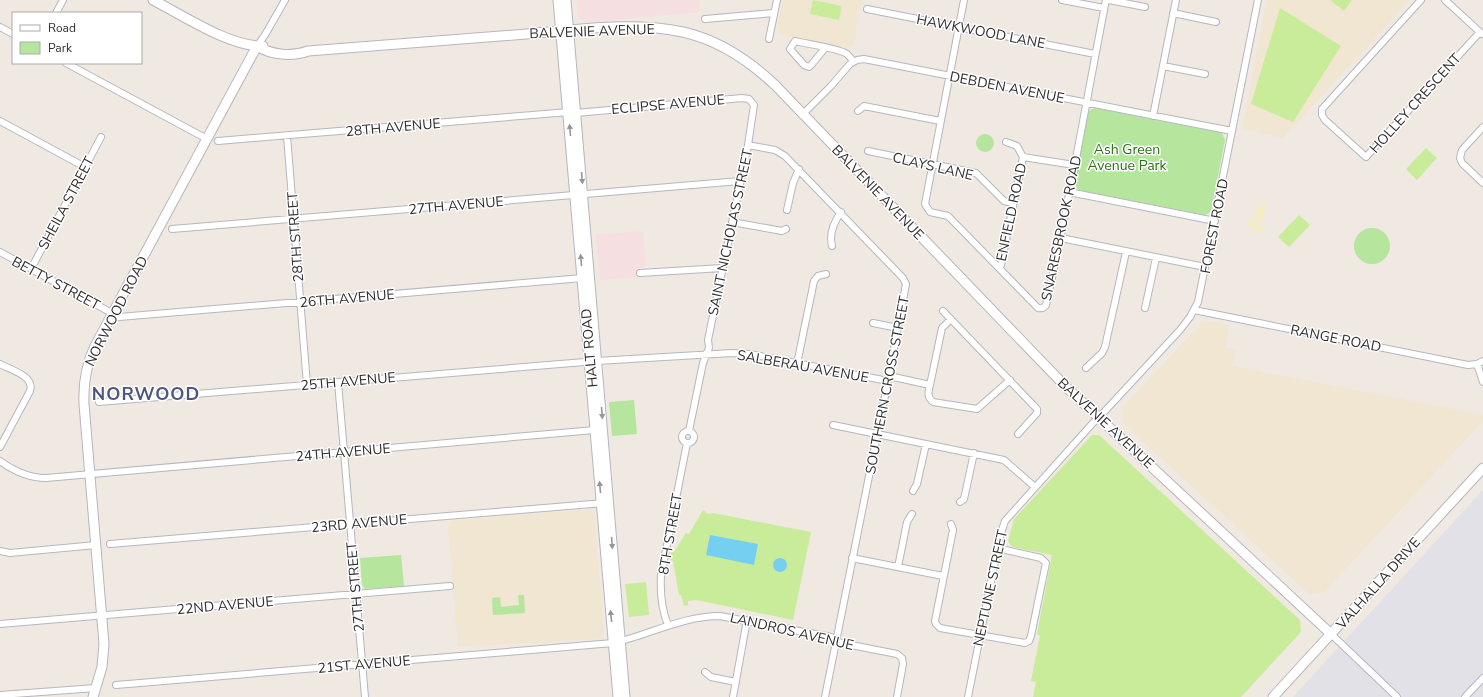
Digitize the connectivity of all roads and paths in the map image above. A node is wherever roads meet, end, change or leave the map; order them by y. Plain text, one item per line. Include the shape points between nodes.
1 (63, 0) edge
2 (153, 0) edge
3 (285, 0) edge
4 (558, 0) edge
5 (566, 0) edge
6 (776, 0) edge
7 (964, 0) edge
8 (1062, 0) edge
9 (1106, 0) edge
10 (1109, 0) edge
11 (1176, 0) edge
12 (1258, 0) edge
13 (1421, 0) edge
14 (1445, 0) edge
15 (1145, 7) dead end
16 (867, 8) dead end
17 (1104, 8) junction
18 (57, 12) edge
19 (774, 13) junction
20 (1173, 13) junction
21 (705, 19) dead end
22 (1216, 22) dead end
23 (959, 26) junction
24 (0, 27) edge
25 (565, 31) junction
26 (12, 33) edge
27 (1481, 33) edge
28 (769, 39) dead end
29 (257, 46) junction
30 (825, 48) junction
31 (1095, 54) junction
32 (853, 61) junction
33 (68, 64) edge
34 (1163, 66) junction
35 (1205, 74) dead end
36 (949, 75) junction
37 (1085, 102) junction
38 (755, 108) joint
39 (858, 111) dead end
40 (572, 112) junction
41 (803, 114) junction
42 (1153, 116) junction
43 (0, 121) edge
44 (940, 121) junction
45 (1483, 127) edge
46 (1232, 131) junction
47 (287, 136) junction
48 (101, 137) dead end
49 (207, 139) junction
50 (218, 142) dead end
51 (1006, 142) dead end
52 (748, 145) junction
53 (868, 151) dead end
54 (1023, 157) junction
55 (932, 165) junction
56 (1074, 165) junction
57 (85, 167) junction
58 (799, 169) junction
59 (740, 181) junction
60 (1483, 183) edge
61 (1069, 192) junction
62 (580, 195) junction
63 (1013, 203) junction
64 (787, 210) dead end
65 (841, 212) junction
66 (294, 219) junction
67 (1215, 221) junction
68 (732, 222) junction
69 (172, 229) dead end
70 (786, 229) dead end
71 (1061, 238) junction
72 (832, 246) dead end
73 (0, 252) edge
74 (1126, 252) junction
75 (1156, 258) junction
76 (1206, 267) junction
77 (31, 268) junction
78 (722, 268) junction
79 (999, 268) junction
80 (640, 274) dead end
81 (826, 274) dead end
82 (583, 278) junction
83 (300, 302) junction
84 (1145, 308) dead end
85 (1194, 310) junction
86 (943, 311) dead end
87 (113, 313) junction
88 (951, 319) junction
89 (873, 323) dead end
90 (898, 328) junction
91 (706, 354) junction
92 (594, 361) junction
93 (1480, 363) edge
94 (0, 364) edge
95 (797, 364) junction
96 (1086, 368) dead end
97 (888, 378) junction
98 (1010, 380) junction
99 (338, 382) junction
100 (1483, 382) edge
101 (307, 385) junction
102 (930, 385) junction
103 (99, 402) dead end
104 (1098, 417) junction
105 (833, 425) dead end
106 (596, 430) junction
107 (877, 434) junction
108 (1018, 434) dead end
109 (926, 444) junction
110 (0, 447) edge
111 (344, 452) junction
112 (974, 453) junction
113 (0, 461) edge
114 (1483, 468) edge
115 (90, 474) junction
116 (1035, 487) junction
117 (913, 491) dead end
118 (960, 502) dead end
119 (605, 503) junction
120 (912, 514) dead end
121 (350, 524) junction
122 (951, 524) dead end
123 (110, 544) dead end
124 (96, 545) junction
125 (997, 548) junction
126 (0, 551) edge
127 (852, 558) junction
128 (898, 567) junction
129 (943, 576) junction
130 (450, 586) dead end
131 (356, 594) junction
132 (102, 616) junction
133 (747, 620) junction
134 (0, 624) edge
135 (668, 625) junction
136 (1331, 634) junction
137 (980, 635) junction
138 (836, 640) junction
139 (617, 642) junction
140 (362, 664) junction
141 (706, 672) dead end
142 (1483, 678) edge
143 (736, 682) junction
144 (116, 685) dead end
145 (94, 693) edge
146 (0, 695) edge
147 (18, 695) edge
148 (364, 697) edge
149 (618, 697) edge
150 (625, 697) edge
151 (733, 697) edge
152 (825, 697) edge
153 (897, 697) edge
154 (968, 697) edge
155 (1273, 697) edge
156 (1397, 697) edge
157 (1465, 697) edge

1 - 18 street
2 - 29 street, BALVENIE AVENUE via 219,34
3 - 29 street
4 - 25 street, HALT ROAD
5 - 25 street, HALT ROAD
6 - 19 street
7 - 23 street
8 - 17 street
9 - 17 street, SNARESBROOK ROAD
10 - 15 street
11 - 20 street
12 - 46 street, FOREST ROAD
13 - 27 street, HOLLEY CRESCENT via 1322,109 1325,120 1366,157
14 - 27 street
16 - 23 street, HAWKWOOD LANE
17 - 31 street, SNARESBROOK ROAD
19 - 21 street
19 - 28 street
20 - 22 street
20 - 34 street
23 - 31 street, HAWKWOOD LANE
23 - 36 street
24 - 26 street
25 - 29 street, BALVENIE AVENUE via 294,54 268,52
25 - 40 street, HALT ROAD
25 - 41 street, BALVENIE AVENUE via 637,27 662,29 699,37 737,55 757,69
29 - 49 street, NORWOOD ROAD
30 - 30 street via 795,41 790,49 809,67
30 - 32 street via 844,52
31 - 37 street, SNARESBROOK ROAD
32 - 36 street, DEBDEN AVENUE via 864,59
32 - 41 street
33 - 49 street
34 - 35 street
34 - 42 street
36 - 37 street, DEBDEN AVENUE
36 - 44 street
37 - 42 street, DEBDEN AVENUE
37 - 56 street, SNARESBROOK ROAD
38 - 40 street, ECLIPSE AVENUE via 749,99 742,98
38 - 52 street, SAINT NICHOLAS STREET
39 - 44 street via 864,106
40 - 47 street, 28TH AVENUE
40 - 62 street, HALT ROAD
41 - 104 street, BALVENIE AVENUE
42 - 46 street, DEBDEN AVENUE
43 - 57 street
44 - 55 street
45 - 60 street via 1462,150 1460,158
46 - 67 street, FOREST ROAD
47 - 50 street, 28TH AVENUE
47 - 66 street, 28TH STREET
48 - 57 street, SHEILA STREET
49 - 87 street, NORWOOD ROAD
51 - 54 street, ENFIELD ROAD via 1017,146
52 - 58 street, SOUTHERN CROSS STREET via 780,152
52 - 59 street, SAINT NICHOLAS STREET
53 - 55 street, CLAYS LANE
54 - 56 street, ENFIELD ROAD
54 - 63 street, ENFIELD ROAD
55 - 63 street, CLAYS LANE via 976,173 1004,201
55 - 79 street via 924,202 926,209 951,218
56 - 61 street, SNARESBROOK ROAD
57 - 77 street, SHEILA STREET
58 - 64 street
58 - 65 street, SOUTHERN CROSS STREET
59 - 62 street, 27TH AVENUE
59 - 68 street, SAINT NICHOLAS STREET
61 - 67 street
61 - 71 street, SNARESBROOK ROAD
62 - 66 street, 27TH AVENUE
82 -> 62 street, HALT ROAD
62 - 92 street, HALT ROAD
63 - 79 street, ENFIELD ROAD
65 - 72 street via 835,220 830,238
65 - 90 street, SOUTHERN CROSS STREET via 906,284
66 - 69 street, 27TH AVENUE
66 - 83 street, 28TH STREET
67 - 76 street, FOREST ROAD
68 - 70 street via 782,231
68 - 78 street, SAINT NICHOLAS STREET
71 - 74 street
71 - 79 street, SNARESBROOK ROAD via 1046,305 1042,308 1038,308
73 - 77 street, BETTY STREET
74 - 75 street
74 - 96 street via 1105,347
75 - 76 street
75 - 84 street
76 - 85 street, FOREST ROAD
77 - 87 street, BETTY STREET
78 - 80 street
78 - 91 street, SAINT NICHOLAS STREET
81 - 95 street via 818,276 814,281
82 - 83 street, 26TH AVENUE
82 - 92 street, HALT ROAD
83 - 87 street, 26TH AVENUE via 119,317
83 - 101 street, 28TH STREET
85 - 93 street, RANGE ROAD via 1468,365
85 - 104 street, FOREST ROAD via 1180,330
86 - 88 street
87 - 115 street, NORWOOD ROAD via 92,352 85,377 84,404
88 - 98 street
88 - 102 street via 942,328
89 - 90 street
90 - 97 street, SOUTHERN CROSS STREET
91 - 92 street, SALBERAU AVENUE
91 - 95 street, SALBERAU AVENUE via 741,353
91 - 135 street, 8TH STREET via 689,431 694,435 694,439 687,443 661,575 660,595
92 - 99 street, 25TH AVENUE
92 - 106 street, HALT ROAD
92 -> 119 street, HALT ROAD
93 - 100 street, RANGE ROAD
94 - 110 street via 28,379 32,386
95 - 97 street, SALBERAU AVENUE
97 - 102 street, SALBERAU AVENUE
97 - 107 street, SOUTHERN CROSS STREET
98 - 102 street via 977,410 934,402 929,398
98 - 108 street via 1037,409 1037,413
99 - 101 street, 25TH AVENUE
99 - 111 street, 27TH STREET
101 - 103 street, 25TH AVENUE
104 - 116 street, NEPTUNE STREET
104 - 136 street, BALVENIE AVENUE
105 - 107 street
106 - 111 street, 24TH AVENUE
119 -> 106 street, HALT ROAD
107 - 109 street
107 - 127 street, SOUTHERN CROSS STREET
109 - 112 street
109 - 117 street
111 - 115 street, 24TH AVENUE
111 - 121 street, 27TH STREET
112 - 116 street via 1004,460
112 - 118 street via 964,498
113 - 115 street, 24TH AVENUE via 33,477
114 - 136 street, VALHALLA DRIVE
115 - 124 street, NORWOOD ROAD
116 - 125 street, NEPTUNE STREET via 1005,521
119 - 121 street, 23RD AVENUE
119 - 139 street, HALT ROAD
120 - 128 street via 907,522
121 - 123 street, 23RD AVENUE
121 - 131 street, 27TH STREET
122 - 129 street
124 - 126 street via 10,553
124 - 132 street, NORWOOD ROAD
125 - 137 street, NEPTUNE STREET
125 - 137 street via 1041,558 1046,566 1029,641 1020,643
127 - 128 street
127 - 138 street, SOUTHERN CROSS STREET
128 - 129 street
129 - 137 street via 936,624 940,628
130 - 131 street, 22ND AVENUE
131 - 132 street, 22ND AVENUE
131 - 140 street, 27TH STREET
132 - 134 street, 22ND AVENUE
132 - 145 street, NORWOOD ROAD via 104,658
133 - 135 street, LANDROS AVENUE via 702,616
133 - 138 street, LANDROS AVENUE
133 - 143 street
135 - 139 street, LANDROS AVENUE
136 - 155 street, VALHALLA DRIVE
136 - 156 street
137 - 154 street, NEPTUNE STREET
138 - 152 street, SOUTHERN CROSS STREET
138 - 153 street, LANDROS AVENUE via 901,656 903,664
139 - 140 street, 21ST AVENUE
139 - 149 street, HALT ROAD
139 - 150 street, HALT ROAD
140 - 144 street, 21ST AVENUE
140 - 148 street, 27TH STREET
141 - 143 street via 712,677
142 - 157 street
143 - 151 street
145 - 147 street
146 - 147 street

